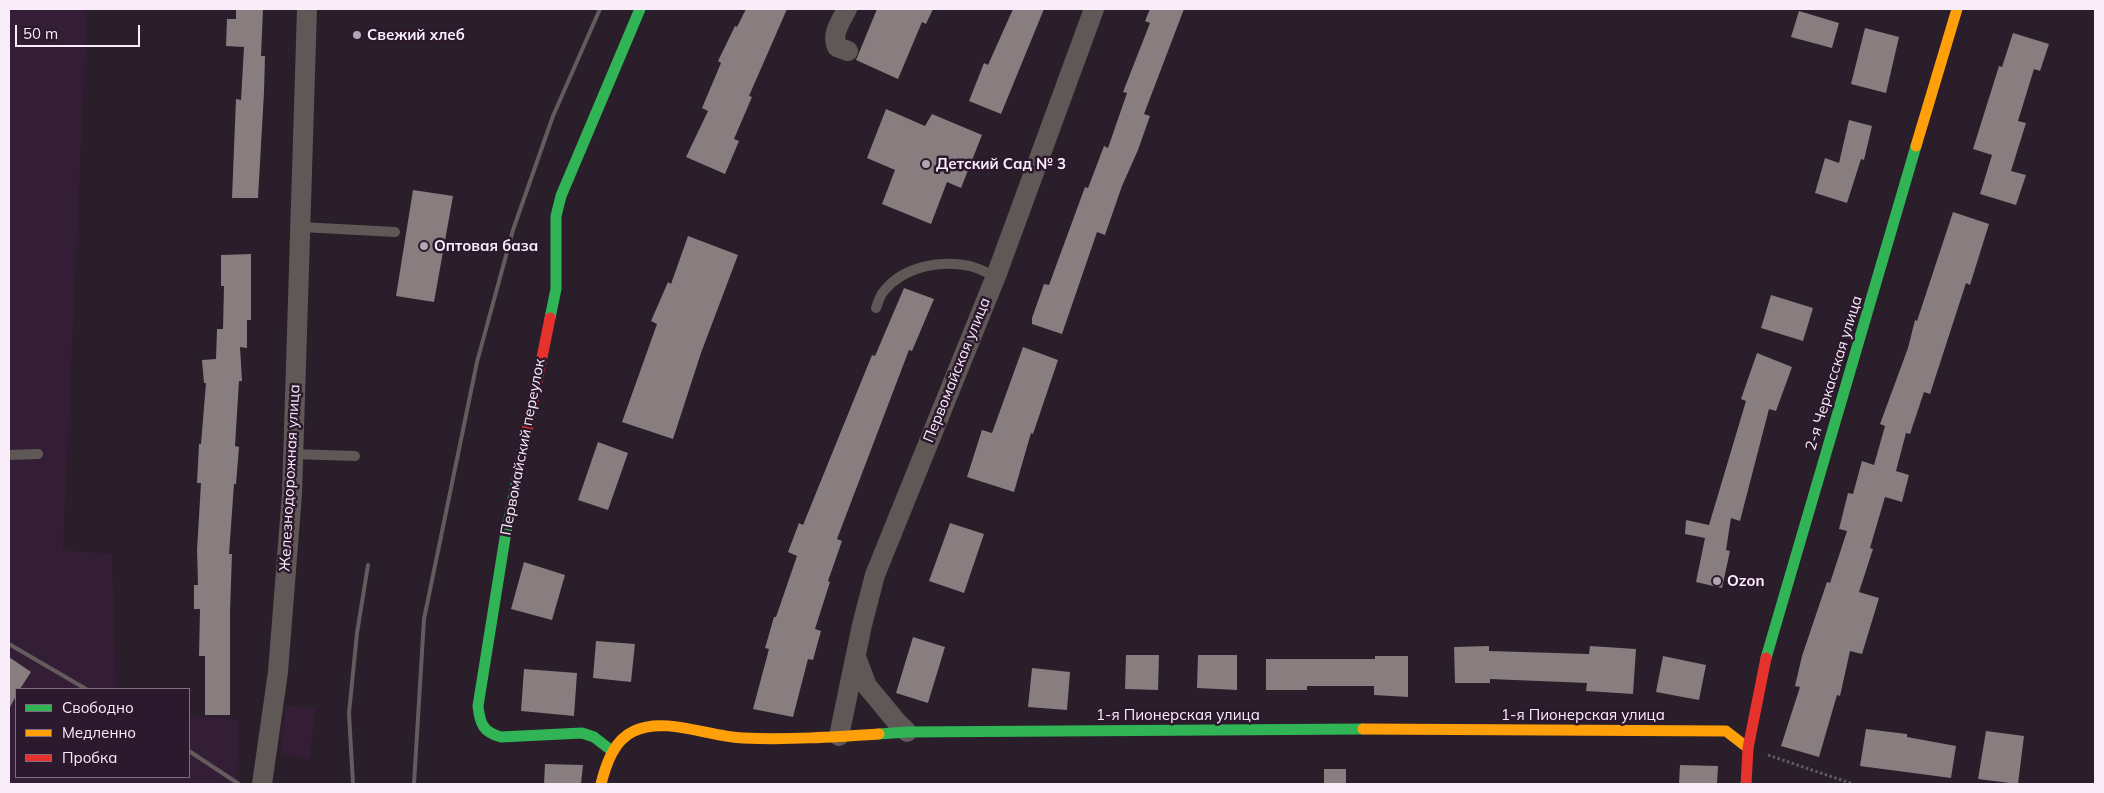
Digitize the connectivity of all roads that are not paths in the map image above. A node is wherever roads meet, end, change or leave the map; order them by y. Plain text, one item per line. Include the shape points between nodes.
1 (307, 9) edge
2 (640, 9) edge
3 (847, 9) edge
4 (1094, 9) edge
5 (1957, 9) edge
6 (848, 51) dead end
7 (301, 227) junction
8 (395, 232) dead end
9 (996, 276) junction
10 (876, 308) dead end
11 (38, 454) dead end
12 (293, 454) junction
13 (9, 455) edge
14 (355, 456) dead end
15 (856, 657) junction
16 (907, 732) junction
17 (839, 736) junction
18 (1748, 748) junction
19 (612, 751) junction
20 (262, 784) edge
21 (601, 784) edge
22 (1746, 784) edge

1 - 7 street, Железнодорожная улица
2 - 19 street, Первомайский переулок via 561,196 556,216 556,288 505,538 478,706 483,728 490,734 500,737 580,732 589,734
3 - 6 street via 834,41 837,47
4 - 9 street, Первомайская улица
5 - 18 street, 2-я Черкасская улица via 1768,646
7 - 8 lane
7 - 12 street, Железнодорожная улица
9 - 10 lane via 970,266 952,264 916,268 897,278 883,292
9 - 15 street, Первомайская улица via 875,576
11 - 13 lane
12 - 14 lane
12 - 20 street, Железнодорожная улица via 278,672
15 - 16 street via 868,686
15 - 17 street, Первомайская улица
16 - 17 street, 1-я Пионерская улица
16 - 18 street, 1-я Пионерская улица via 1726,731
17 - 19 street, 1-я Пионерская улица via 742,738 649,727 633,731
18 - 22 street, 2-я Черкасская улица
19 - 21 street

